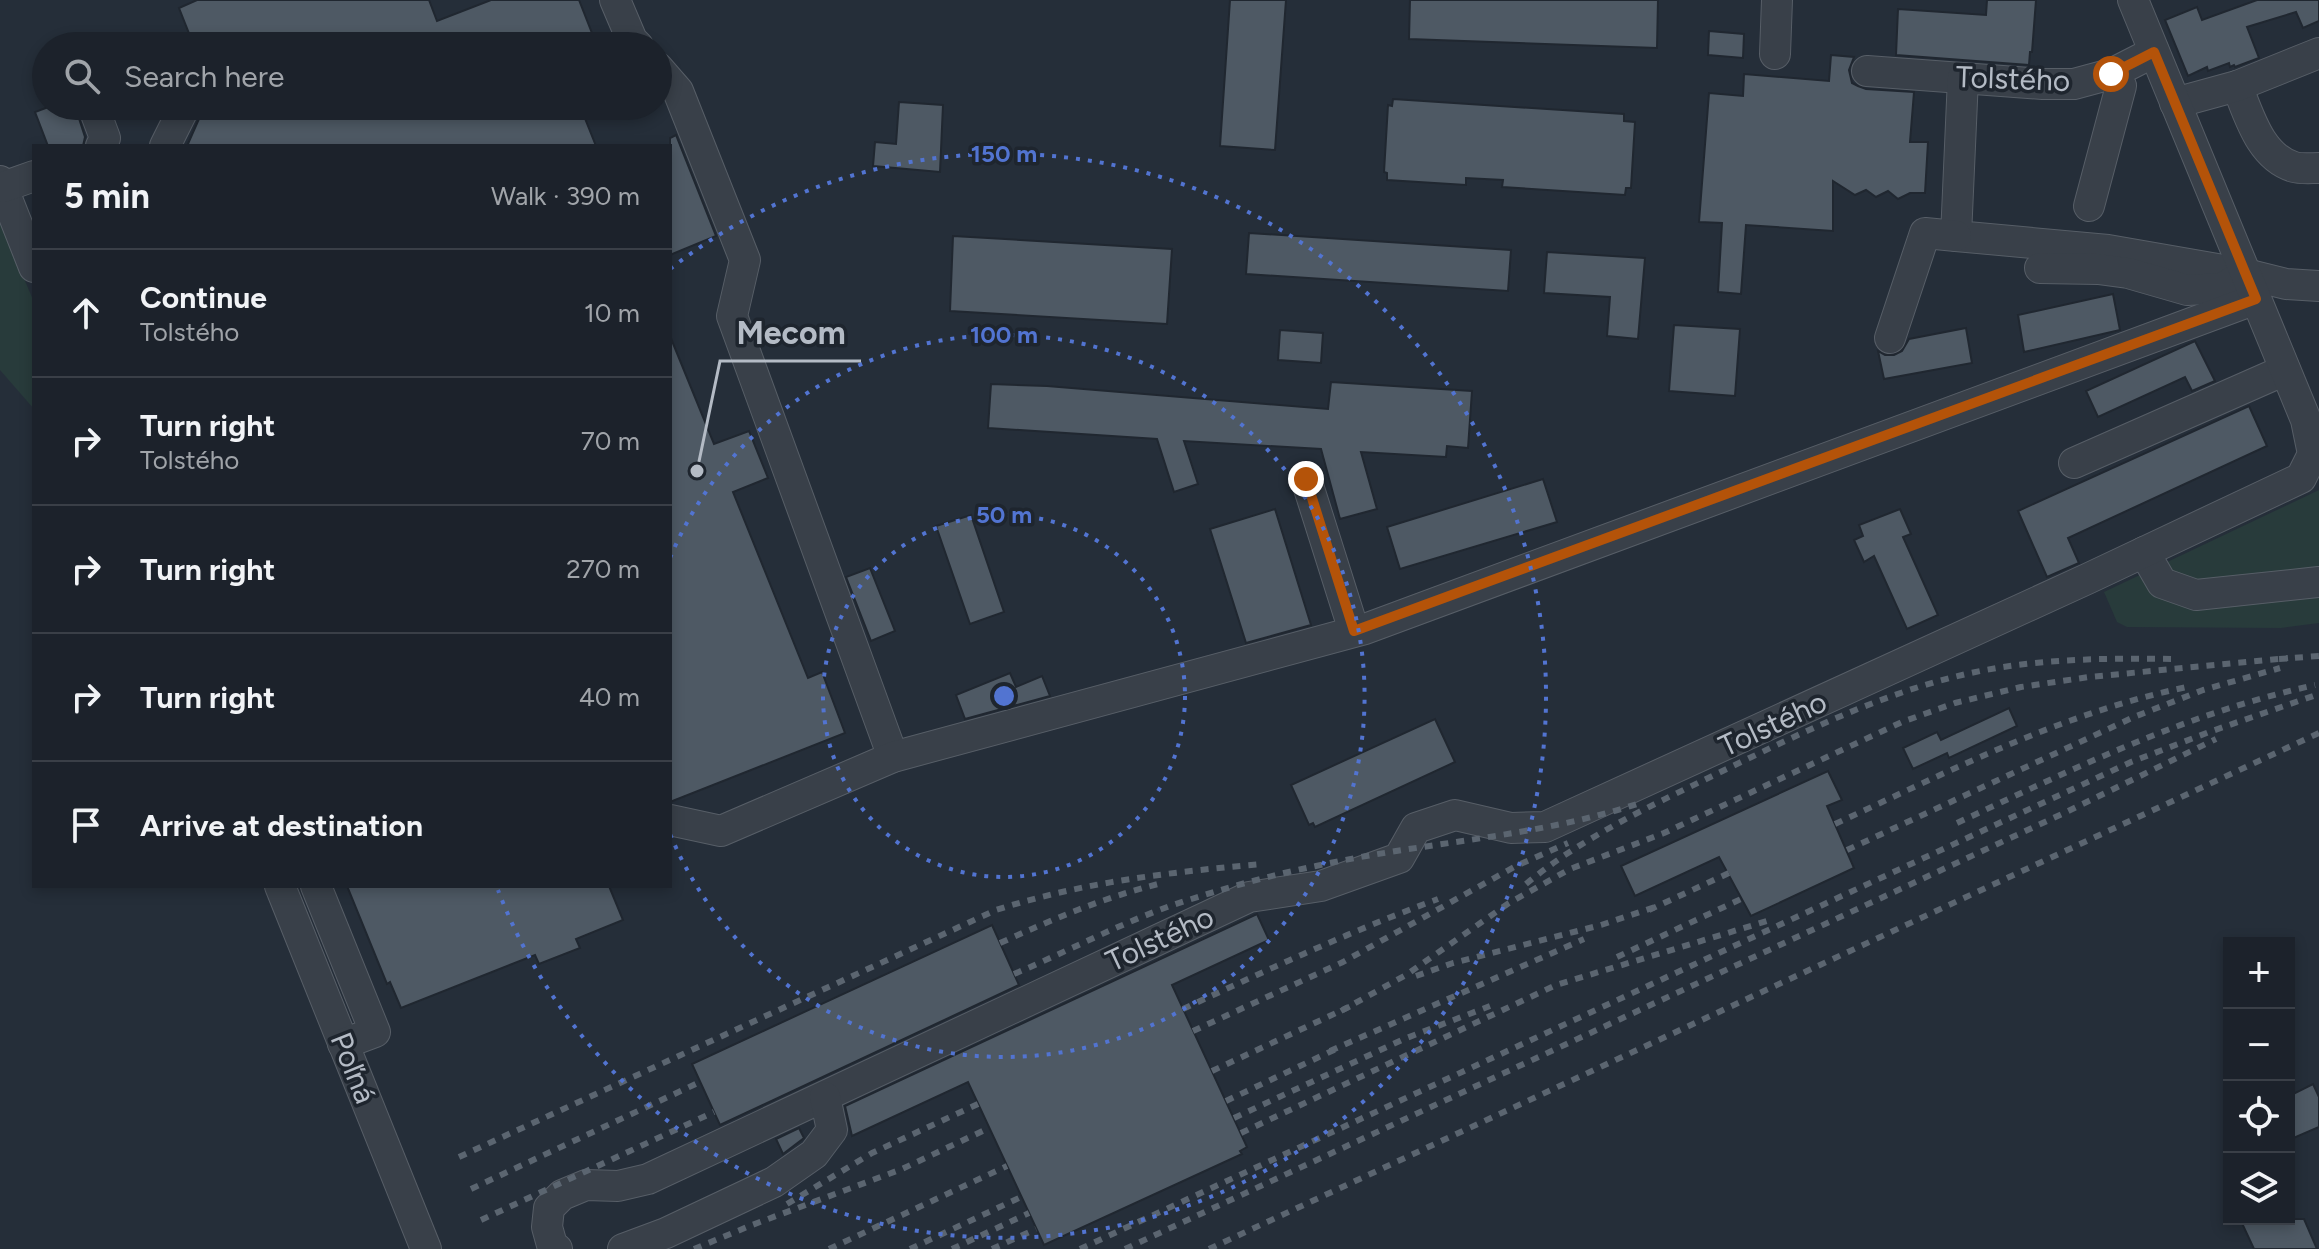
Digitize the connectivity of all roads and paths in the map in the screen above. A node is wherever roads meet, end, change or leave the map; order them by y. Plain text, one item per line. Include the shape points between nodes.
1 (615, 0) edge
2 (1777, 0) edge
3 (2133, 0) edge
4 (629, 32) edge
5 (2154, 52) junction
6 (2319, 53) edge
7 (1775, 54) dead end
8 (1867, 71) dead end
9 (2111, 74) junction
10 (1963, 78) junction
11 (672, 84) edge
12 (2237, 86) junction
13 (2175, 103) junction
14 (98, 120) edge
15 (178, 120) edge
16 (102, 144) edge
17 (166, 144) edge
18 (2319, 168) edge
19 (32, 176) edge
20 (1, 184) edge
21 (2089, 206) dead end
22 (1956, 236) junction
23 (32, 262) edge
24 (2040, 268) dead end
25 (2319, 286) edge
26 (2251, 287) junction
27 (1890, 338) dead end
28 (2285, 370) junction
29 (2316, 461) edge
30 (2074, 463) dead end
31 (1306, 479) dead end
32 (2144, 552) junction
33 (2319, 582) edge
34 (1354, 631) junction
35 (893, 757) junction
36 (672, 820) edge
37 (281, 888) edge
38 (317, 888) edge
39 (343, 1044) junction
40 (825, 1097) junction
41 (426, 1249) edge
42 (557, 1249) edge
43 (623, 1249) edge

1 - 4 street
2 - 7 street
3 - 5 street, Tolstého
5 - 9 street, Tolstého
5 - 13 street, Tolstého
6 - 12 street
8 - 10 street, Tolstého
9 - 10 street, Tolstého via 2074,84
9 - 21 street via 2121,86
10 - 22 street
11 - 35 street via 745,260 732,316
12 - 13 street
12 - 18 street via 2272,156 2294,167
13 - 26 street, Tolstého
14 - 16 street
15 - 17 street
19 - 20 street
20 - 23 street
22 - 26 street via 2108,250
22 - 27 street via 1925,233
24 - 26 street via 2128,273 2187,290
25 - 26 street
26 - 28 street, Tolstého
26 - 34 street
28 - 29 street, Tolstého
28 - 30 street
29 - 32 street, Tolstého via 2301,478
31 - 34 street
32 - 33 street via 2162,583 2196,595
32 - 40 street, Tolstého via 1545,827 1511,828 1455,815 1416,828 1399,858 1321,886 1249,897
34 - 35 street
35 - 36 street via 721,831
37 - 39 street, Poľná
38 - 39 street via 375,1032
39 - 41 street, Poľná
40 - 42 street, Tolstého via 648,1179 618,1186 586,1185 562,1195 549,1208 547,1227
40 - 43 street via 832,1130 814,1154 774,1182

